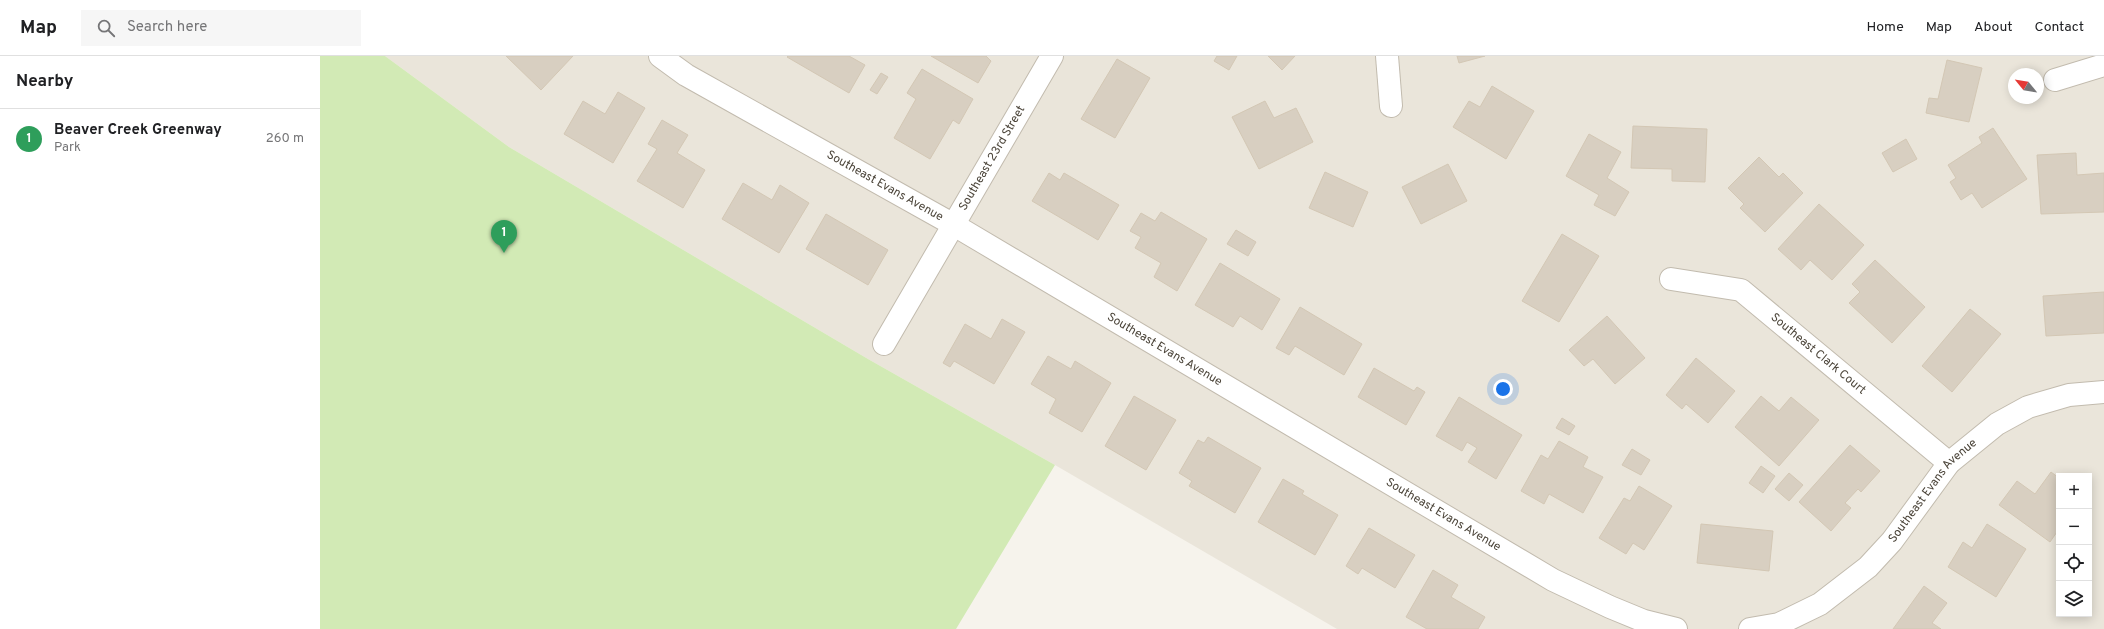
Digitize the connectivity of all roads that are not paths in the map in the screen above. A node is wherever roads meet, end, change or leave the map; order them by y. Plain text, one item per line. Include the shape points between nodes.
1 (660, 56) edge
2 (1052, 56) edge
3 (1387, 56) edge
4 (2104, 65) edge
5 (2055, 80) dead end
6 (1391, 106) dead end
7 (954, 225) junction
8 (1671, 279) dead end
9 (884, 344) dead end
10 (2104, 392) edge
11 (1950, 463) junction
12 (1780, 626) edge
13 (1676, 629) edge
14 (1750, 629) edge

1 - 7 street, Southeast Evans Avenue via 686,75
2 - 7 street, Southeast 23rd Street
3 - 6 street
4 - 5 street
7 - 9 street, Southeast 23rd Street
7 - 13 street, Southeast Evans Avenue via 1553,580 1644,621
8 - 11 street, Southeast Clark Court via 1741,290
10 - 11 street, Southeast Evans Avenue via 2068,395 2028,407 1997,424
11 - 12 street, Southeast Evans Avenue via 1892,541 1868,567 1820,604
12 - 14 street, Southeast Evans Avenue

